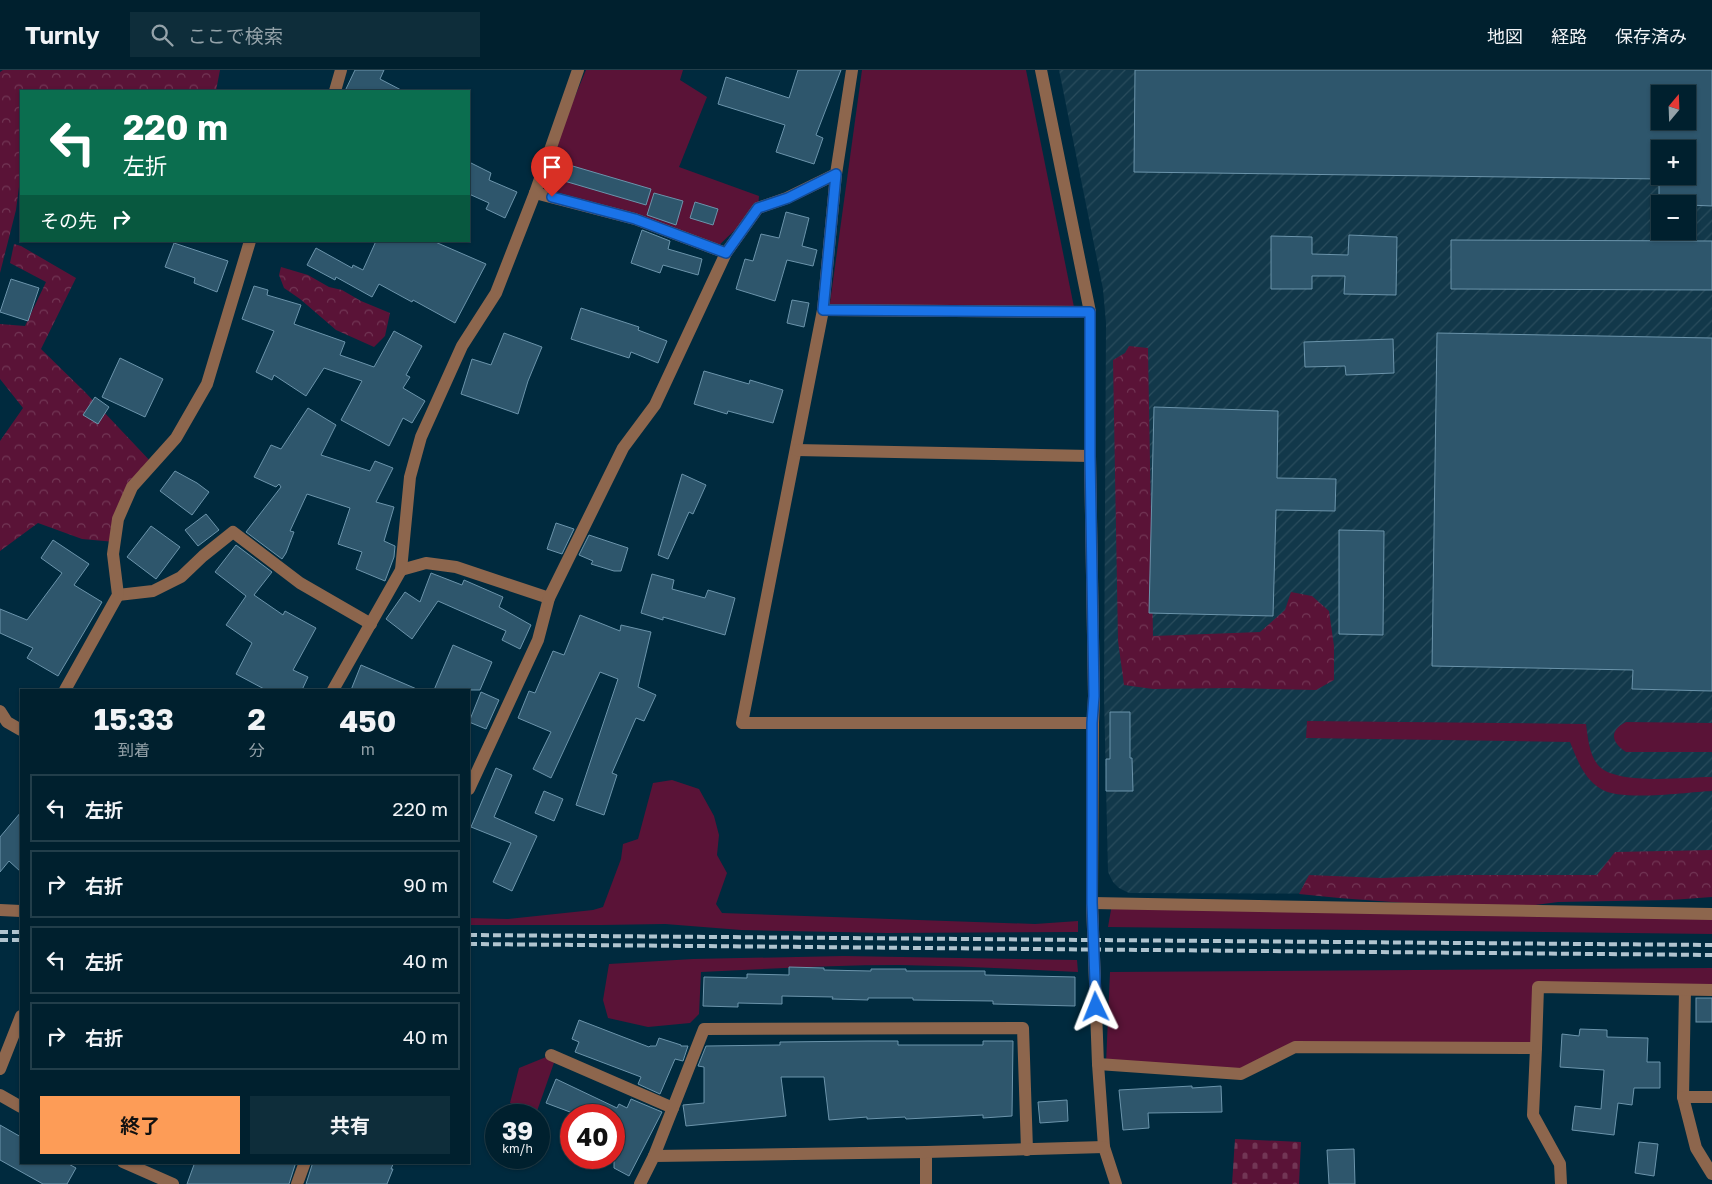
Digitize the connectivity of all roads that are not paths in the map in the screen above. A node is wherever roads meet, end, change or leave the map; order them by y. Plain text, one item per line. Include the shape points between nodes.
1 (341, 70) edge
2 (578, 70) edge
3 (852, 70) edge
4 (1041, 70) edge
5 (334, 90) edge
6 (836, 174) junction
7 (535, 193) junction
8 (250, 242) edge
9 (726, 253) junction
10 (823, 310) junction
11 (1090, 312) junction
12 (796, 450) junction
13 (1090, 456) junction
14 (401, 570) junction
15 (118, 595) junction
16 (549, 598) junction
17 (371, 624) junction
18 (66, 689) edge
19 (334, 689) edge
20 (2, 720) edge
21 (1092, 723) junction
22 (20, 729) edge
23 (470, 787) edge
24 (1092, 903) junction
25 (0, 910) edge
26 (20, 910) edge
27 (1712, 914) edge
28 (1685, 990) junction
29 (1712, 990) edge
30 (20, 1019) edge
31 (1536, 1048) junction
32 (551, 1055) dead end
33 (1098, 1064) junction
34 (0, 1069) edge
35 (0, 1095) edge
36 (1712, 1097) edge
37 (1683, 1098) junction
38 (20, 1107) edge
39 (673, 1108) junction
40 (1104, 1147) junction
41 (1027, 1150) junction
42 (926, 1152) junction
43 (654, 1156) junction
44 (128, 1164) edge
45 (304, 1164) edge
46 (1712, 1174) edge
47 (173, 1184) edge
48 (297, 1184) edge
49 (640, 1184) edge
50 (926, 1184) edge
51 (1116, 1184) edge
52 (1561, 1184) edge

1 - 5 street
2 - 7 street
3 - 6 street
4 - 11 street
6 - 9 street via 788,198 758,208
6 - 10 street
7 - 9 street via 635,219
7 - 14 street via 496,293 462,346 421,437 410,477
8 - 15 street via 207,384 176,438 132,487 118,519 113,554
9 - 16 street via 655,405 624,448
10 - 11 street
10 - 12 street
11 - 13 street
12 - 13 street
12 - 21 street via 742,723
13 - 21 street
14 - 16 street via 426,563 456,567
14 - 17 street
15 - 17 street via 153,591 181,577 234,532 300,583
15 - 18 street
16 - 23 street via 538,640
17 - 19 street
20 - 22 street
21 - 24 street
24 - 27 street
24 - 33 street
25 - 26 street
28 - 29 street
28 - 31 street via 1538,987
28 - 37 street
30 - 34 street
31 - 33 street via 1295,1047 1240,1074
31 - 52 street via 1533,1115 1560,1164
32 - 39 street
33 - 40 street
35 - 38 street
36 - 37 street
37 - 46 street via 1696,1148
39 - 41 street via 704,1029 1022,1028
39 - 43 street
40 - 41 street
40 - 51 street
41 - 42 street
42 - 43 street
42 - 50 street
43 - 49 street
44 - 47 street
45 - 48 street

